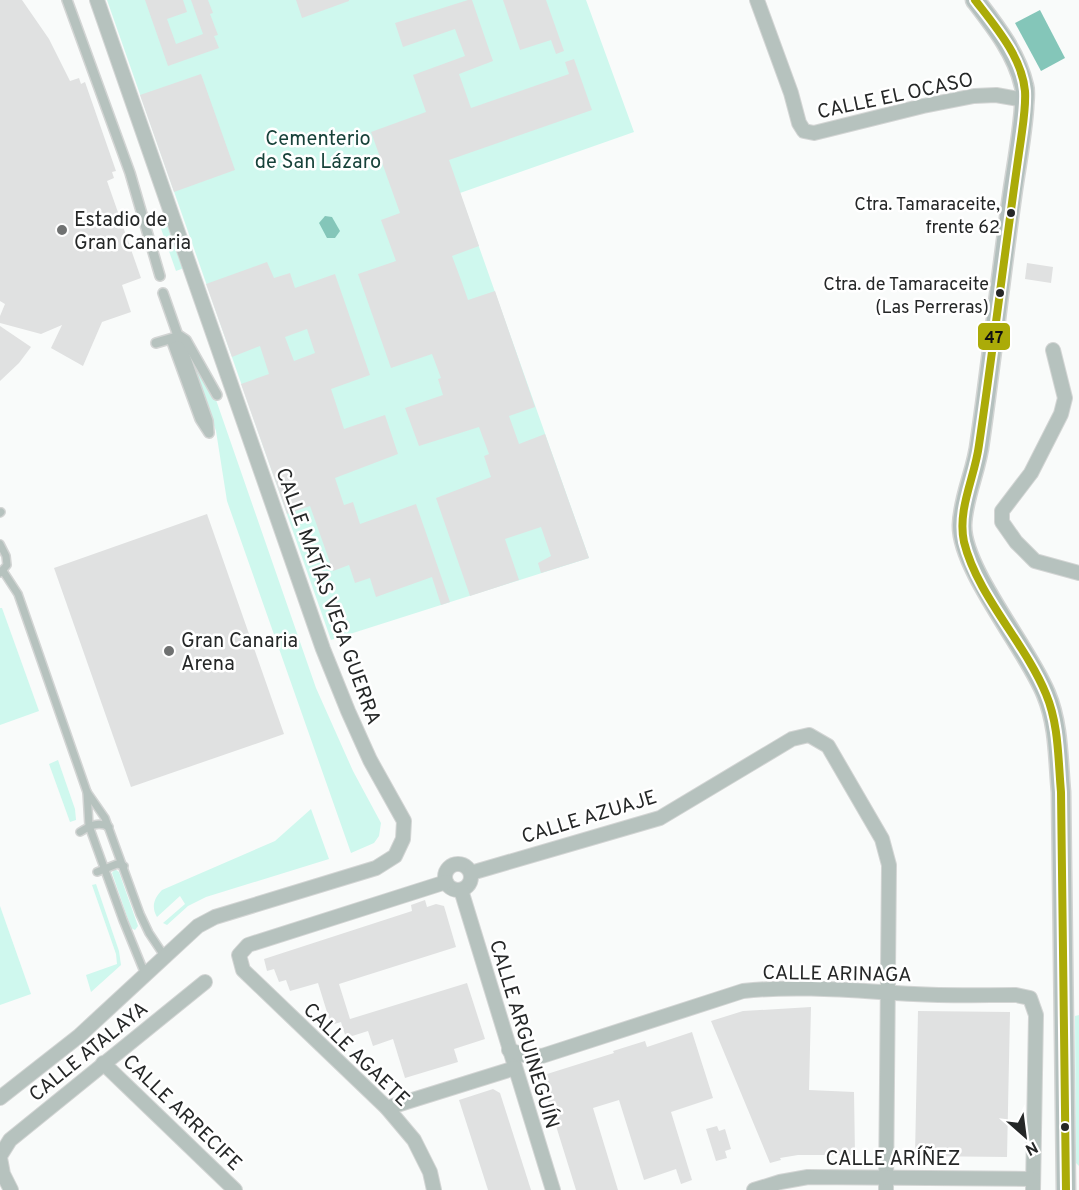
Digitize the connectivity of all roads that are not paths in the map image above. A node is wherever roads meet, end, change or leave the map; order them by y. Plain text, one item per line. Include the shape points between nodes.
1 (67, 0) edge
2 (97, 0) edge
3 (757, 0) edge
4 (975, 0) edge
5 (1024, 100) junction
6 (160, 276) dead end
7 (163, 292) dead end
8 (176, 339) junction
9 (156, 343) dead end
10 (1053, 350) dead end
11 (217, 394) dead end
12 (0, 544) edge
13 (2, 572) edge
14 (1079, 573) edge
15 (87, 792) junction
16 (89, 826) junction
17 (109, 827) junction
18 (80, 832) dead end
19 (124, 866) junction
20 (105, 868) junction
21 (97, 872) dead end
22 (471, 873) junction
23 (446, 882) junction
24 (461, 890) junction
25 (165, 957) junction
26 (145, 975) junction
27 (205, 982) dead end
28 (888, 991) junction
29 (509, 1050) junction
30 (103, 1063) junction
31 (515, 1068) junction
32 (0, 1098) edge
33 (387, 1108) junction
34 (0, 1157) edge
35 (1033, 1184) edge
36 (888, 1186) edge
37 (1070, 1186) edge
38 (11, 1190) edge
39 (235, 1190) edge
40 (434, 1190) edge
41 (553, 1190) edge
42 (754, 1190) edge

1 - 6 street via 130,173
2 - 25 street, CALLE MATÍAS VEGA GUERRA via 323,649 370,760 404,820 402,839 394,856 376,868 215,917
3 - 5 street, CALLE EL OCASO via 804,131 814,133 974,96
4 - 5 main road via 1019,68
5 - 37 main road via 980,445 964,504 962,528 968,554 983,585 1047,696 1056,730 1061,792
7 - 8 street
8 - 8 street via 200,419 209,433 208,421
8 - 9 street
8 - 11 street via 186,340
10 - 14 street via 1065,398 1061,414 1031,473 1002,511 1002,522 1035,561
12 - 13 lane via 7,565
13 - 15 lane via 18,594
15 - 16 lane
15 - 17 lane
16 - 17 lane via 102,823
16 - 18 lane
16 - 20 lane
17 - 19 lane
19 - 20 lane
19 - 25 lane via 149,933
20 - 21 lane
20 - 26 lane
22 - 23 street via 466,866 454,865 447,870
22 - 24 street via 471,882
22 - 28 street, CALLE AZUAJE via 660,818 792,739 809,735 828,746 882,839 889,865
23 - 24 street via 450,888
23 - 33 street, CALLE AGAETE via 248,945 239,955 243,970
24 - 29 street, CALLE ARGUINEGUÍN
25 - 26 street, CALLE MATÍAS VEGA GUERRA
26 - 32 street, CALLE MATÍAS VEGA GUERRA via 79,1036
27 - 30 street, CALLE ATALAYA
28 - 29 street, CALLE ARINAGA via 743,991 542,1056
28 - 35 street, CALLE ARINAGA via 1030,998 1036,1015
28 - 36 street
29 - 31 street, CALLE ARGUINEGUÍN
30 - 34 street, CALLE ATALAYA via 10,1140
30 - 39 street, CALLE ARRECIFE
31 - 33 street
31 - 41 street, CALLE ARGUINEGUÍN
33 - 40 street, CALLE AGAETE via 414,1140
34 - 38 street, CALLE ATALAYA
35 - 36 street, CALLE ARÍÑEZ
36 - 42 street, CALLE ARÍÑEZ via 808,1177

